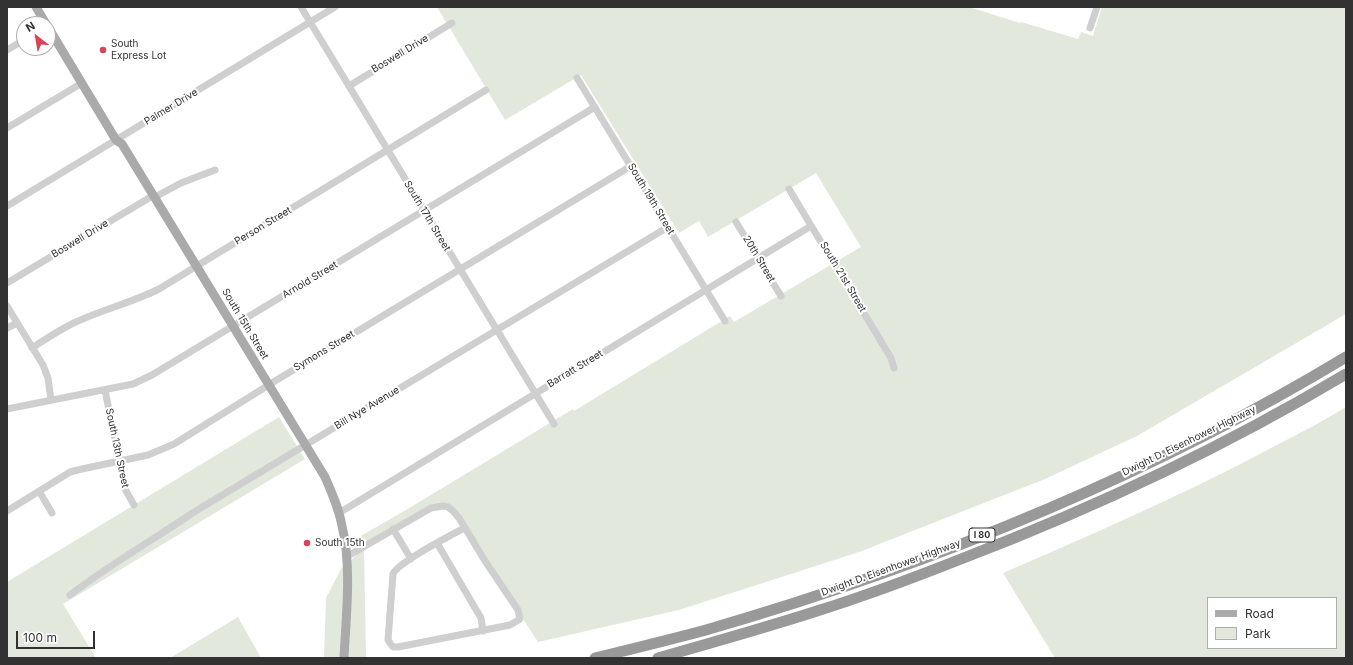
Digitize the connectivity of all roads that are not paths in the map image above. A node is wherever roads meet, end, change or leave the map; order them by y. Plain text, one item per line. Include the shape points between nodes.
1 (36, 7) edge
2 (301, 7) edge
3 (335, 7) edge
4 (1094, 8) edge
5 (41, 16) edge
6 (310, 22) junction
7 (452, 23) dead end
8 (1090, 28) dead end
9 (56, 40) edge
10 (16, 45) edge
11 (7, 50) edge
12 (578, 78) dead end
13 (82, 83) junction
14 (349, 86) junction
15 (486, 90) dead end
16 (595, 107) junction
17 (7, 128) edge
18 (116, 140) junction
19 (388, 151) junction
20 (631, 166) junction
21 (215, 170) dead end
22 (789, 189) dead end
23 (154, 196) junction
24 (7, 206) edge
25 (424, 210) junction
26 (736, 222) dead end
27 (811, 226) junction
28 (668, 227) junction
29 (758, 258) junction
30 (197, 266) junction
31 (460, 269) junction
32 (7, 283) edge
33 (706, 290) junction
34 (781, 296) dead end
35 (7, 306) edge
36 (725, 321) dead end
37 (17, 322) junction
38 (233, 326) junction
39 (7, 328) edge
40 (497, 330) junction
41 (32, 348) junction
42 (1346, 357) edge
43 (894, 368) dead end
44 (1346, 374) edge
45 (269, 385) junction
46 (105, 390) junction
47 (535, 394) junction
48 (51, 400) junction
49 (7, 409) edge
50 (554, 424) dead end
51 (306, 445) junction
52 (120, 461) junction
53 (39, 491) junction
54 (134, 505) dead end
55 (7, 511) edge
56 (52, 513) dead end
57 (339, 513) junction
58 (464, 528) junction
59 (393, 529) junction
60 (437, 544) junction
61 (346, 557) junction
62 (411, 559) junction
63 (70, 595) dead end
64 (483, 630) junction
65 (344, 658) edge
66 (595, 658) edge
67 (658, 658) edge

1 - 5 main road
2 - 6 street, South 17th Street
3 - 6 street, Palmer Drive
4 - 8 street
6 - 14 street, South 17th Street
6 - 18 street, Palmer Drive
7 - 14 street, Boswell Drive
9 - 13 main road, South 15th Street
10 - 11 street
12 - 16 street, South 19th Street
13 - 17 street
13 - 18 main road, South 15th Street
14 - 19 street, South 17th Street
15 - 19 street, Person Street
16 - 20 street, South 19th Street
16 - 25 street, Arnold Street
18 - 23 main road, South 15th Street via 122,144
18 - 24 street, Palmer Drive
19 - 25 street, South 17th Street
19 - 30 street, Person Street
20 - 28 street, South 19th Street
20 - 31 street, Symons Street
21 - 23 street, Boswell Drive
22 - 27 street, South 21st Street
23 - 30 main road, South 15th Street
23 - 32 street, Boswell Drive
25 - 31 street, South 17th Street
25 - 38 street, Arnold Street
26 - 29 street, 20th Street
27 - 29 street, Barratt Street
27 - 43 street, South 21st Street via 892,358
28 - 33 street, South 19th Street
28 - 40 street, Bill Nye Avenue
29 - 33 street, Barratt Street
29 - 34 street, 20th Street
30 - 38 main road, South 15th Street
30 - 41 street, Person Street via 146,296 77,321
31 - 40 street, South 17th Street
31 - 45 street, Symons Street
33 - 36 street, South 19th Street
33 - 47 street, Barratt Street
35 - 37 street
37 - 39 street
37 - 41 street
38 - 45 main road, South 15th Street
38 - 46 street, Arnold Street via 152,375 133,384
40 - 47 street, South 17th Street
40 - 51 street, Bill Nye Avenue
41 - 48 street via 48,378
42 - 66 highway, Dwight D. Eisenhower Highway / I 80 via 1201,437 1067,500 999,528 902,566 773,610
44 - 67 highway, Dwight D. Eisenhower Highway / I 80 via 1278,413 1183,462 1014,539 818,611
45 - 51 main road, South 15th Street
45 - 52 street, Symons Street via 174,444 148,455
46 - 48 street, Arnold Street
46 - 52 street, South 13th Street
47 - 50 street, South 17th Street
47 - 57 street, Barratt Street
48 - 49 street, Arnold Street
51 - 57 main road, South 15th Street via 325,477
51 - 63 street, Bill Nye Avenue via 194,512 96,575
52 - 53 street, Symons Street via 70,472
52 - 54 street, South 13th Street via 125,490
53 - 55 street, Symons Street
53 - 56 street
57 - 61 main road, South 15th Street
58 - 59 street via 453,511 443,506 431,508
58 - 60 street
58 - 64 street via 518,610 520,619 510,625
59 - 61 street
59 - 62 street
60 - 62 street
60 - 64 street via 481,618
61 - 65 main road, South 15th Street
62 - 64 street via 397,568 393,574 388,640 393,647

